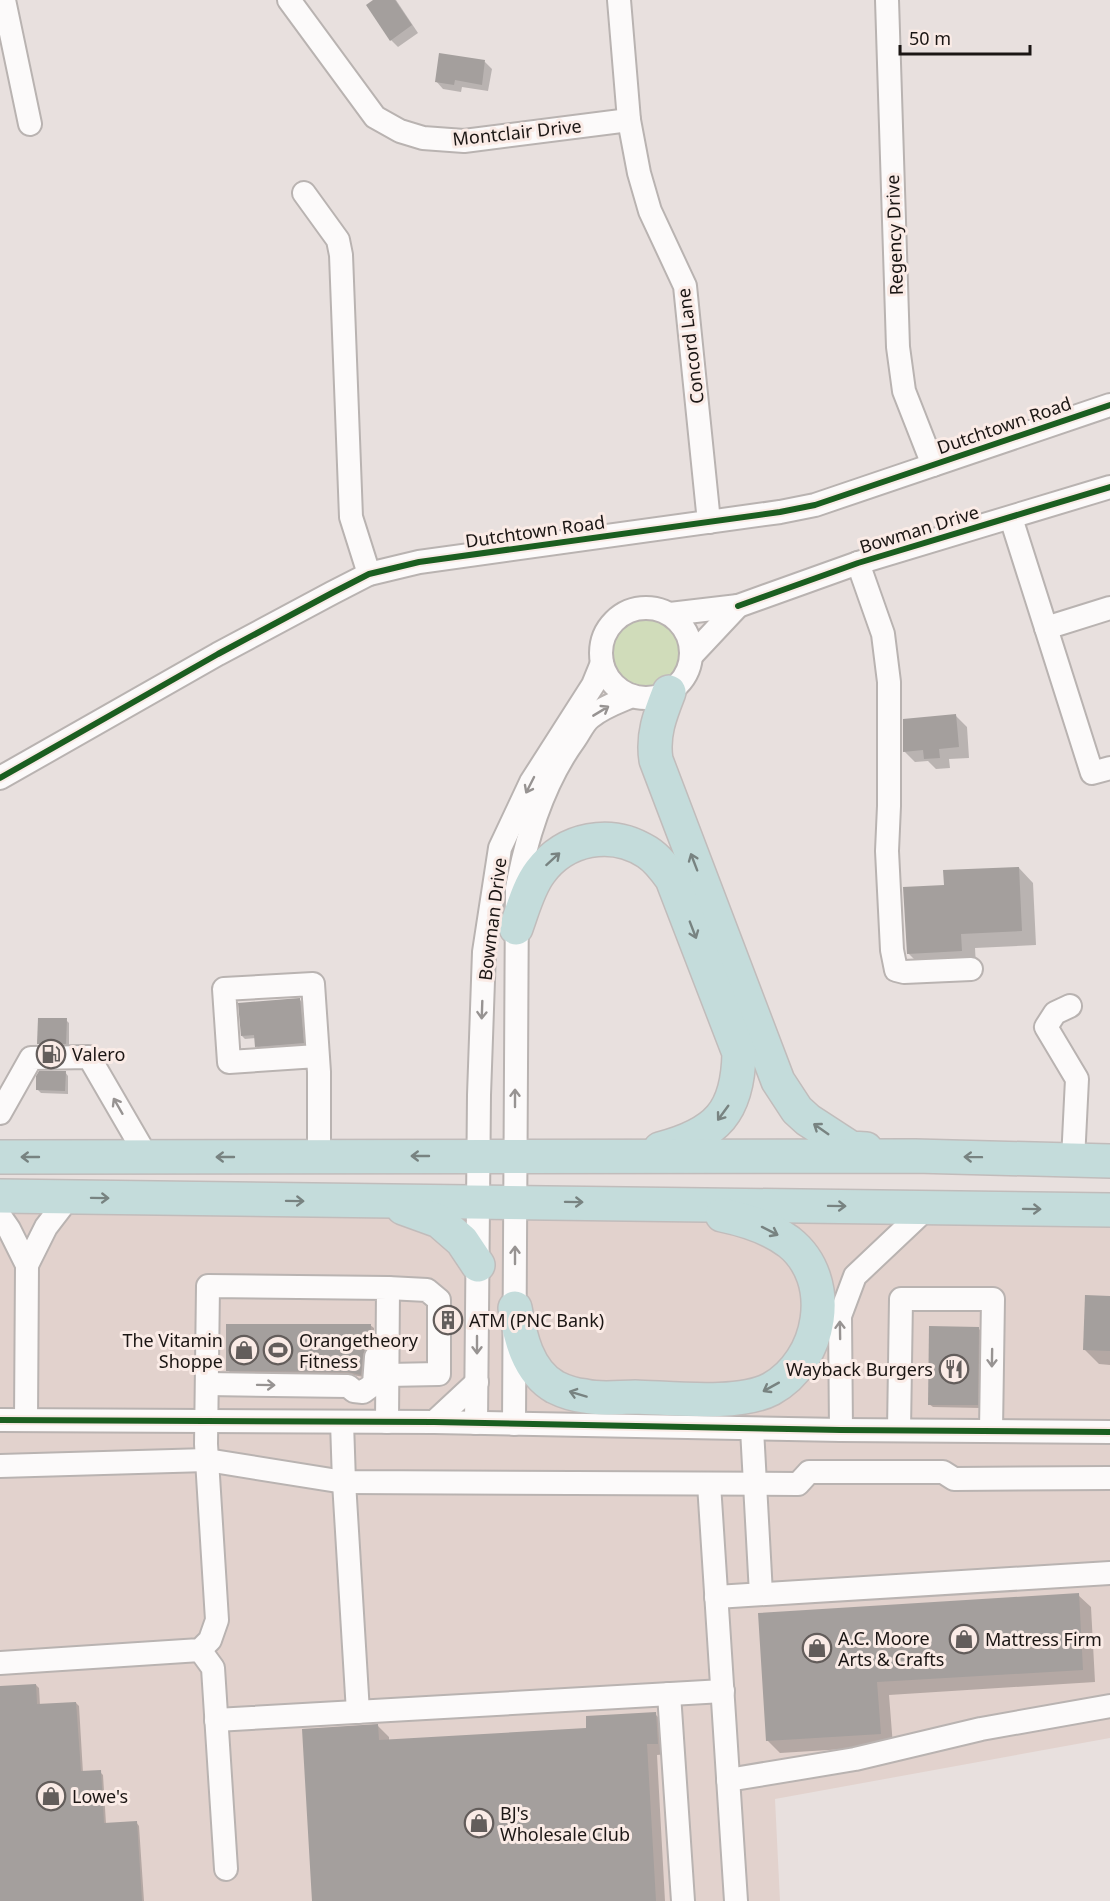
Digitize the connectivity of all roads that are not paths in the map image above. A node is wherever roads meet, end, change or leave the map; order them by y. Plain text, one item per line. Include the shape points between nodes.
1 (4, 0) edge
2 (289, 0) edge
3 (619, 0) edge
4 (887, 0) edge
5 (629, 120) junction
6 (30, 124) dead end
7 (304, 193) dead end
8 (1110, 405) edge
9 (933, 465) junction
10 (1110, 487) edge
11 (1011, 518) junction
12 (709, 522) junction
13 (858, 563) junction
14 (369, 574) junction
15 (738, 606) junction
16 (1110, 608) edge
17 (670, 614) junction
18 (1046, 628) junction
19 (692, 655) junction
20 (602, 663) junction
21 (669, 692) junction
22 (632, 696) junction
23 (1110, 768) edge
24 (0, 778) edge
25 (516, 928) junction
26 (971, 969) dead end
27 (1070, 1006) dead end
28 (317, 1056) junction
29 (0, 1113) edge
30 (478, 1155) junction
31 (319, 1156) junction
32 (589, 1156) junction
33 (915, 1156) junction
34 (0, 1157) edge
35 (147, 1157) junction
36 (515, 1157) junction
37 (1073, 1160) junction
38 (1110, 1161) edge
39 (0, 1196) edge
40 (69, 1197) junction
41 (515, 1201) junction
42 (384, 1202) junction
43 (478, 1202) junction
44 (674, 1204) junction
45 (928, 1208) junction
46 (1110, 1210) edge
47 (0, 1216) edge
48 (27, 1265) junction
49 (478, 1265) junction
50 (383, 1288) junction
51 (515, 1308) junction
52 (477, 1382) junction
53 (207, 1384) junction
54 (387, 1384) junction
55 (362, 1392) junction
56 (0, 1420) edge
57 (26, 1420) junction
58 (206, 1421) junction
59 (342, 1422) junction
60 (387, 1422) junction
61 (434, 1422) junction
62 (477, 1423) junction
63 (514, 1425) junction
64 (752, 1429) junction
65 (841, 1430) junction
66 (899, 1430) junction
67 (991, 1430) junction
68 (1110, 1432) edge
69 (207, 1460) junction
70 (0, 1466) edge
71 (1110, 1478) edge
72 (344, 1482) junction
73 (709, 1484) junction
74 (755, 1484) junction
75 (1110, 1573) edge
76 (761, 1594) junction
77 (716, 1597) junction
78 (200, 1650) junction
79 (0, 1663) edge
80 (723, 1691) junction
81 (669, 1694) junction
82 (1110, 1706) edge
83 (358, 1712) junction
84 (216, 1720) junction
85 (728, 1780) junction
86 (226, 1869) dead end
87 (683, 1901) edge
88 (736, 1901) edge

1 - 6 street
2 - 5 street, Montclair Drive via 375,117 400,130 423,138 464,141
3 - 5 street, Concord Lane
4 - 9 street, Regency Drive via 897,347 904,391
5 - 12 street, Concord Lane via 650,211 685,286
7 - 14 street via 338,240 341,255 351,517
8 - 9 street, Dutchtown Road
9 - 12 street, Dutchtown Road via 815,505
10 - 11 street, Bowman Drive
11 - 13 street, Bowman Drive
11 - 18 street
12 - 14 street, Dutchtown Road via 419,562
13 - 15 street, Bowman Drive
13 - 26 street via 883,634 888,672 887,850 896,970
14 - 24 street, Dutchtown Road via 218,654
15 - 17 street, Bowman Drive
15 - 19 street, Bowman Drive
16 - 18 street
17 - 19 street via 687,631
17 - 20 street via 648,607 620,616 609,626 603,640
18 - 23 street via 1092,774
19 - 21 street via 685,676
20 - 22 street via 610,680
20 -> 30 street, Bowman Drive via 531,782 500,848 484,952
21 - 22 street via 655,698
33 -> 21 highway via 850,1148 797,1110 778,1081 656,760 656,728
25 -> 22 street, Bowman Drive via 517,888 524,852 561,758 589,718
25 -> 32 highway via 538,873 564,849 607,839 633,844 649,853 672,879 739,1053 735,1095 722,1118 704,1132 661,1148
36 -> 25 street, Bowman Drive
27 - 37 street via 1055,1013 1046,1028 1077,1079
28 - 28 street via 312,984 224,989 229,1062
28 - 31 street
35 -> 29 street via 89,1057 31,1058
30 -> 31 highway
30 - 36 highway
30 - 43 street, Bowman Drive
31 -> 35 highway
32 - 33 highway
32 - 36 highway
37 -> 33 highway
35 -> 34 highway
36 - 41 street, Bowman Drive
37 - 38 highway
39 - 40 highway
40 -> 42 highway
40 - 48 street via 46,1227
41 - 43 highway
41 -> 44 highway
51 -> 41 street, Bowman Drive
42 - 43 highway
42 - 49 highway via 438,1221 462,1241
43 - 49 street, Bowman Drive
44 -> 45 highway
44 -> 51 highway via 744,1220 769,1230 791,1243 816,1281 816,1329 807,1353 799,1367 771,1389 735,1399 586,1397 555,1387 543,1377 524,1345
45 -> 46 highway
65 -> 45 street via 840,1316 855,1276
47 - 48 street
48 - 57 street
49 -> 52 street, Bowman Drive
50 - 53 street via 208,1286
50 - 54 street
50 - 54 street via 427,1290 439,1300 439,1374
50 - 55 street via 376,1378 372,1387
51 - 63 street, Bowman Drive
52 - 61 street
52 - 62 street, Bowman Drive
53 -> 55 street via 348,1386
53 - 58 street
54 - 55 street
54 - 60 street
56 - 57 street
57 - 58 street
58 - 59 street
58 - 69 street
59 - 60 street
59 - 72 street
60 - 61 street
61 - 62 street
62 - 63 street
63 - 64 street
64 - 65 street
64 - 74 street
65 - 66 street
66 - 67 street
66 -> 67 street via 901,1299 993,1299
67 - 68 street
69 - 70 street
69 - 72 street
69 - 78 street via 217,1620 210,1640
71 - 74 street via 954,1479 943,1472 809,1472 798,1484
72 - 73 street
72 - 83 street
73 - 74 street
73 - 77 street
74 - 76 street
75 - 76 street
76 - 77 street
77 - 80 street
78 - 79 street
78 - 84 street via 213,1668
80 - 81 street
80 - 85 street
81 - 83 street
81 - 87 street
82 - 85 street via 981,1729 855,1759
83 - 84 street
84 - 86 street
85 - 88 street

